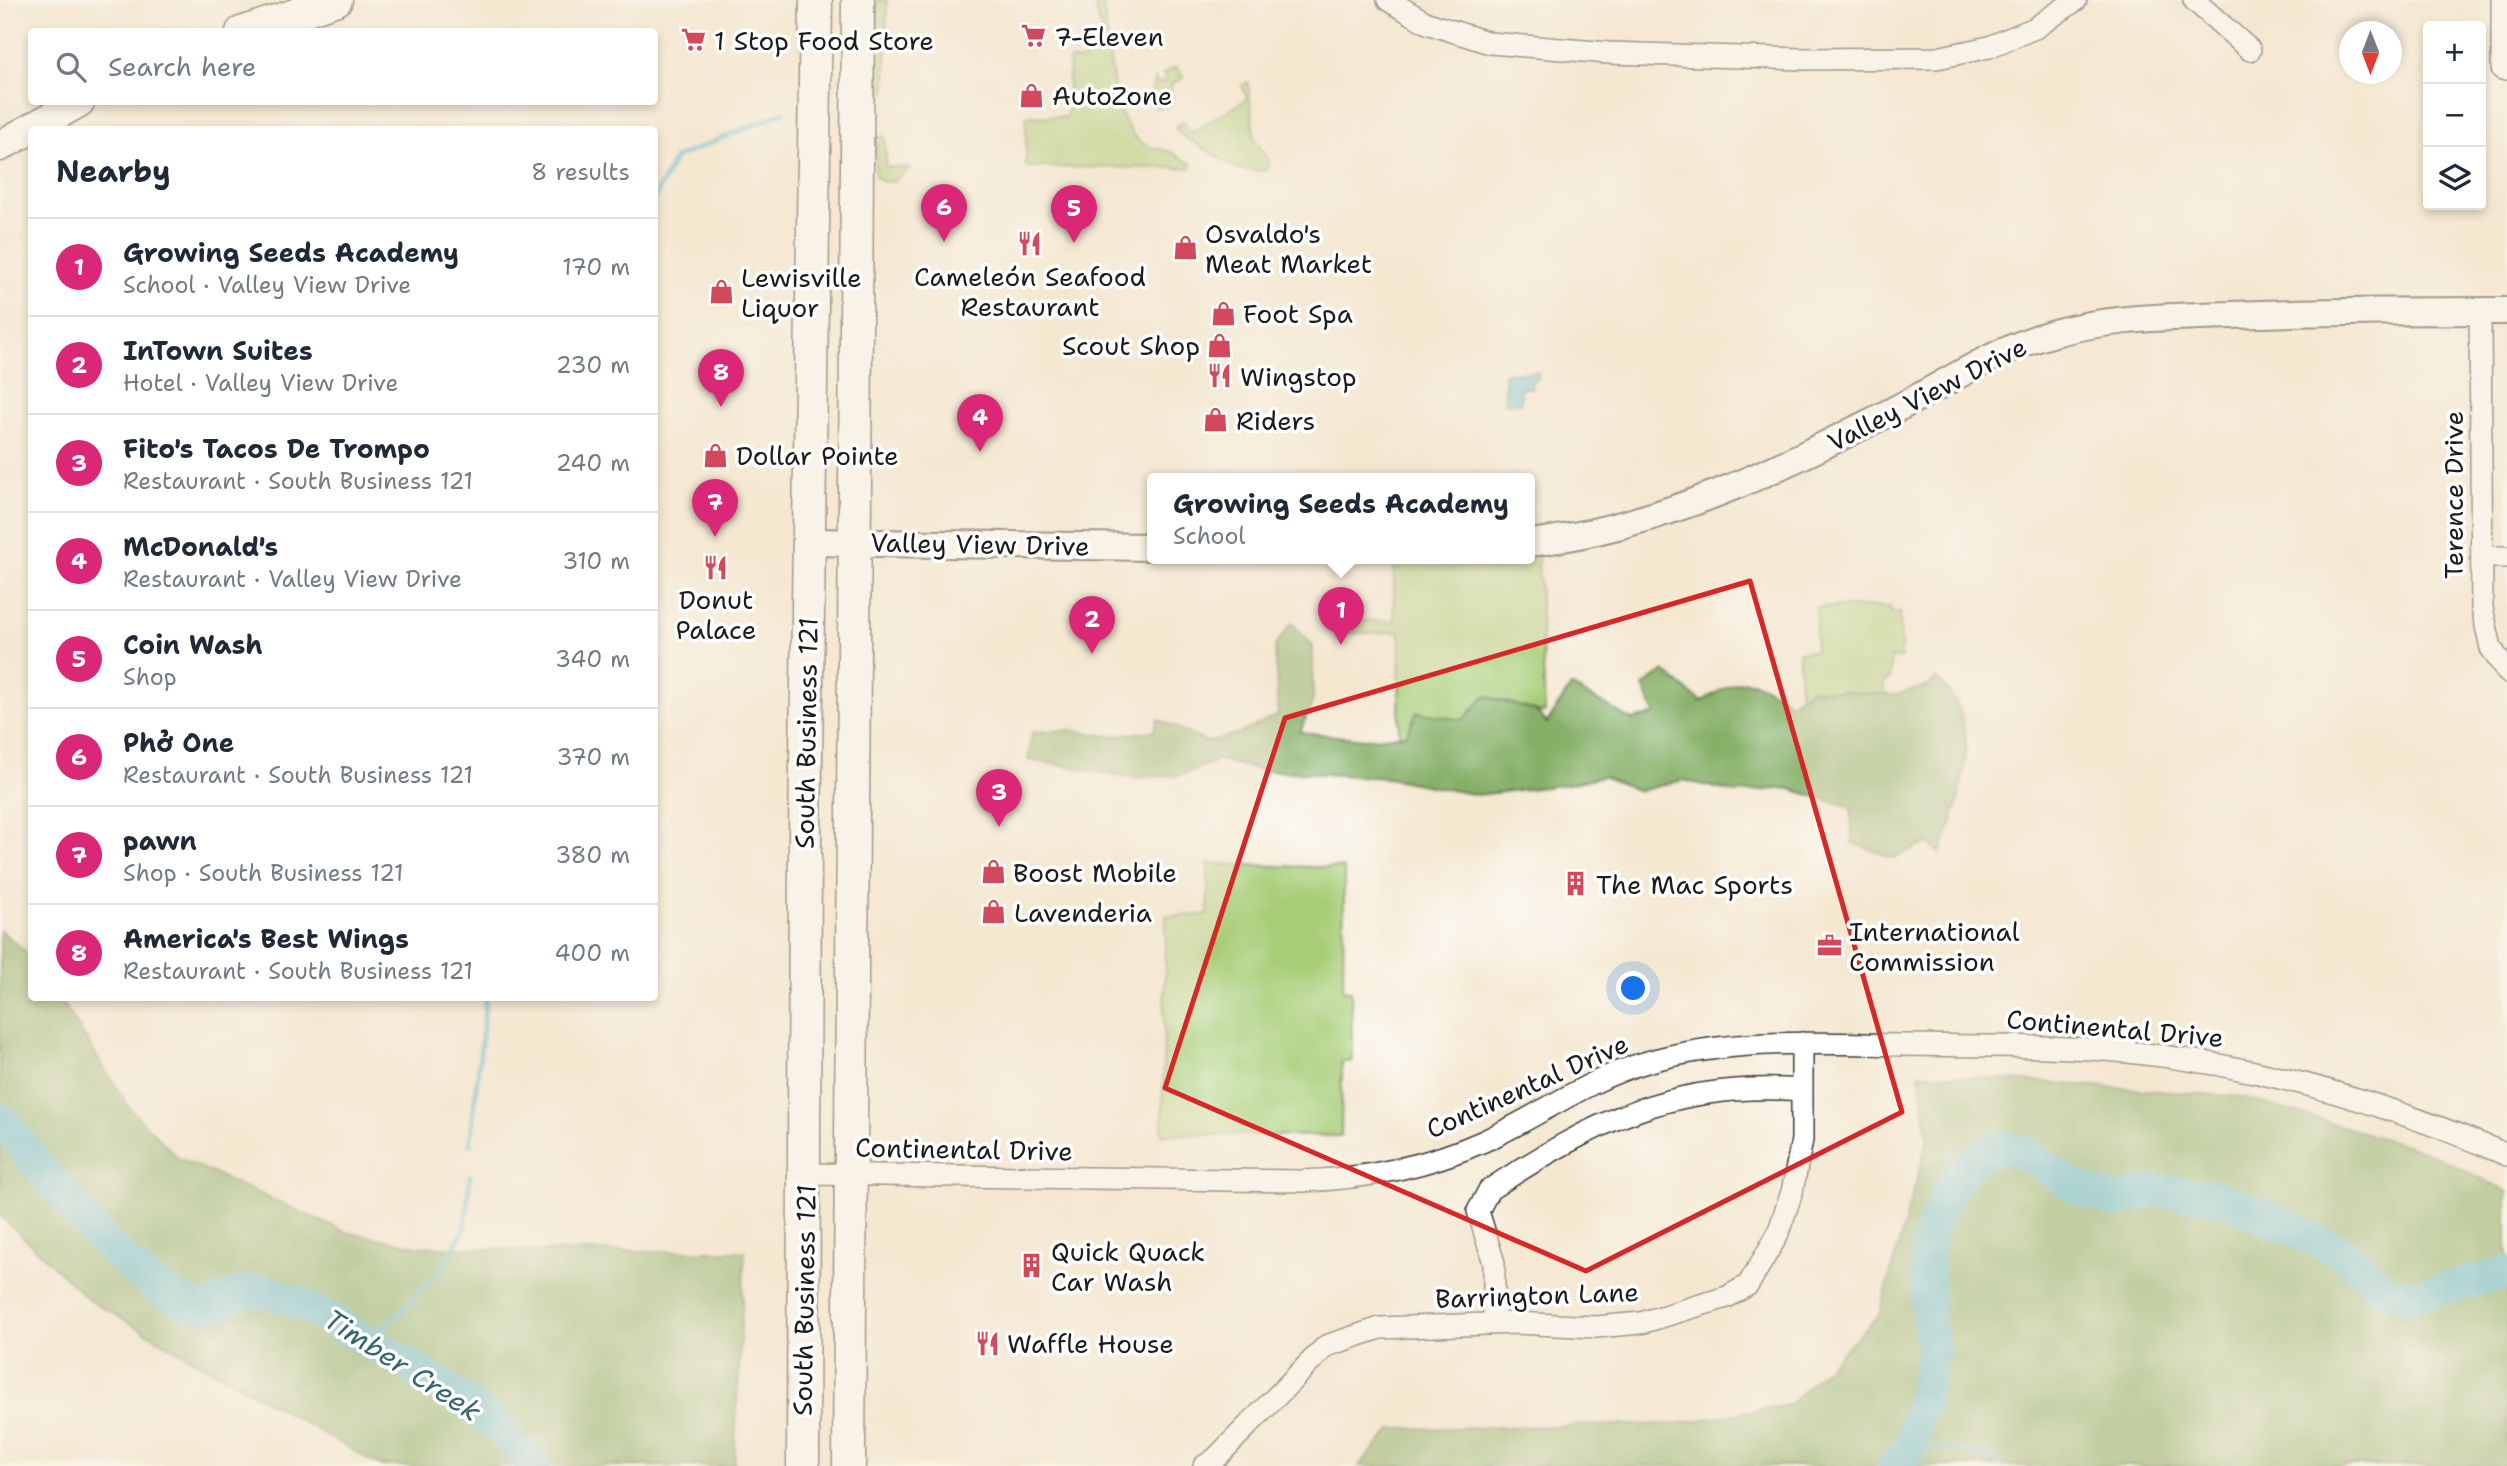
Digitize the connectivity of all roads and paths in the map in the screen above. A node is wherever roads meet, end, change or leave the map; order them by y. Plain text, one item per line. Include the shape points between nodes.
1 (337, 0) edge
2 (816, 0) edge
3 (858, 0) edge
4 (1388, 0) edge
5 (2076, 0) edge
6 (2194, 0) edge
7 (2502, 0) edge
8 (253, 28) edge
9 (2250, 50) dead end
10 (2504, 69) edge
11 (74, 105) edge
12 (36, 126) edge
13 (28, 130) edge
14 (0, 146) edge
15 (2480, 311) junction
16 (2507, 311) edge
17 (808, 542) junction
18 (856, 542) junction
19 (1535, 542) edge
20 (1147, 547) edge
21 (2507, 556) edge
22 (2482, 557) junction
23 (2507, 672) edge
24 (1802, 1043) junction
25 (1801, 1090) junction
26 (2507, 1155) edge
27 (806, 1174) junction
28 (852, 1175) junction
29 (1494, 1324) junction
30 (803, 1466) edge
31 (849, 1466) edge
32 (1204, 1466) edge

1 - 8 main road
2 - 17 main road, South Business 121
3 - 18 main road, South Business 121
4 - 5 street via 1427,23 1490,43 1801,59 1937,58 1989,47 2035,28
6 - 9 street
7 - 10 street
11 - 12 main road
13 - 14 main road
15 - 16 street, Valley View Drive
15 - 19 street, Valley View Drive via 2192,316 2081,327 2038,338 1981,363 1805,456 1723,491 1651,518
15 - 22 street, Terence Drive
17 - 18 street, Valley View Drive
17 - 27 main road, South Business 121
18 - 20 street, Valley View Drive
18 - 28 main road, South Business 121
21 - 22 street
22 - 23 street, Terence Drive via 2484,622 2491,648
24 - 25 street, Barrington Lane
24 - 26 street, Continental Drive via 2085,1048 2226,1065 2364,1099
24 - 28 street, Continental Drive via 1728,1046 1639,1064 1581,1087 1483,1141 1363,1177 1290,1181
25 - 29 street, Barrington Lane via 1802,1140 1793,1192 1777,1236 1748,1286 1727,1297 1641,1323 1596,1327
25 - 29 street via 1771,1088 1677,1097 1608,1120 1489,1190 1479,1211 1493,1263
27 - 28 street, Continental Drive
27 - 30 main road, South Business 121
28 - 31 main road, South Business 121
29 - 32 street, Barrington Lane via 1380,1328 1326,1346

